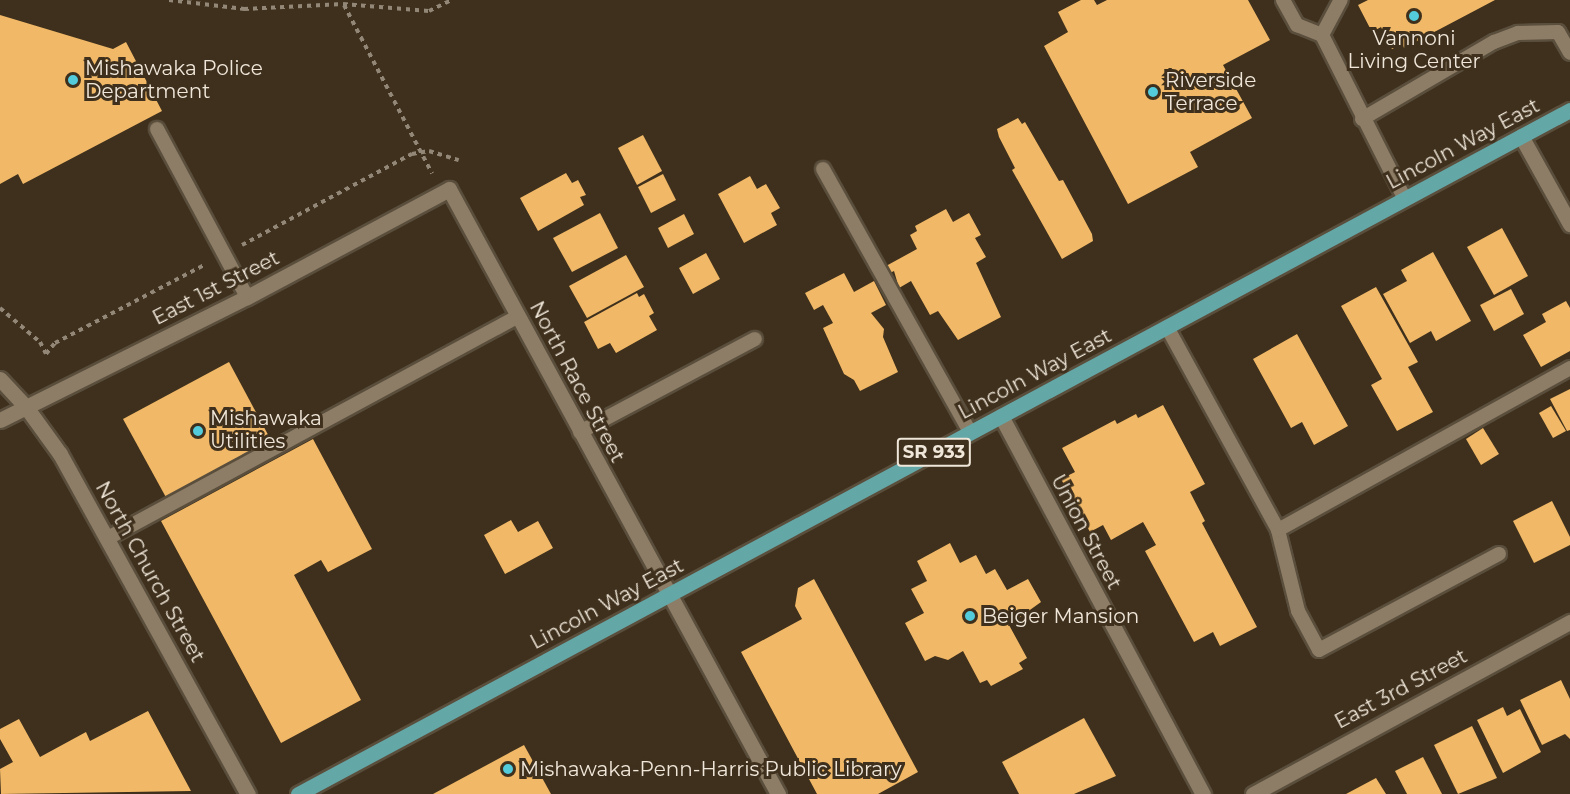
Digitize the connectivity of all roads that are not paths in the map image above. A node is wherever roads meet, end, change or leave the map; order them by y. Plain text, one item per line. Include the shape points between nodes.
1 (1283, 0) edge
2 (1341, 0) edge
3 (1322, 35) junction
4 (1570, 53) edge
5 (1570, 110) edge
6 (1362, 119) junction
7 (157, 129) dead end
8 (1521, 136) junction
9 (823, 170) dead end
10 (446, 191) joint
11 (1405, 199) junction
12 (1570, 224) edge
13 (247, 297) junction
14 (518, 317) junction
15 (1167, 327) junction
16 (755, 339) dead end
17 (1570, 368) edge
18 (0, 380) edge
19 (26, 407) junction
20 (1001, 416) junction
21 (0, 420) edge
22 (580, 432) junction
23 (970, 432) junction
24 (1278, 530) junction
25 (108, 538) junction
26 (1499, 554) dead end
27 (668, 595) junction
28 (1570, 622) edge
29 (248, 794) edge
30 (298, 794) edge
31 (778, 794) edge
32 (1203, 794) edge
33 (1253, 794) edge

1 - 3 lane via 1297,25
2 - 3 lane
3 - 6 lane
4 - 6 lane via 1558,32 1518,33 1494,42
5 - 8 main road, Lincoln Way East / SR 933
6 - 11 lane
7 - 13 lane
8 - 11 main road, Lincoln Way East / SR 933
8 - 12 street
9 - 23 lane
10 - 13 street, East 1st Street
10 - 14 street, North Race Street
11 - 15 main road, Lincoln Way East / SR 933
13 - 19 street, East 1st Street
14 - 22 street, North Race Street
14 - 25 lane
15 - 20 main road, Lincoln Way East / SR 933
15 - 24 lane
16 - 22 lane
17 - 24 lane
18 - 19 street, North Church Street
19 - 21 street, East 1st Street
19 - 25 street, North Church Street via 60,454
20 - 23 main road, Lincoln Way East / SR 933
20 - 32 street, Union Street
22 - 27 street, North Race Street
23 - 27 main road, Lincoln Way East / SR 933
24 - 26 lane via 1298,611 1319,650
25 - 29 street, North Church Street
27 - 30 main road, Lincoln Way East / SR 933
27 - 31 street, North Race Street
28 - 33 street, East 3rd Street

